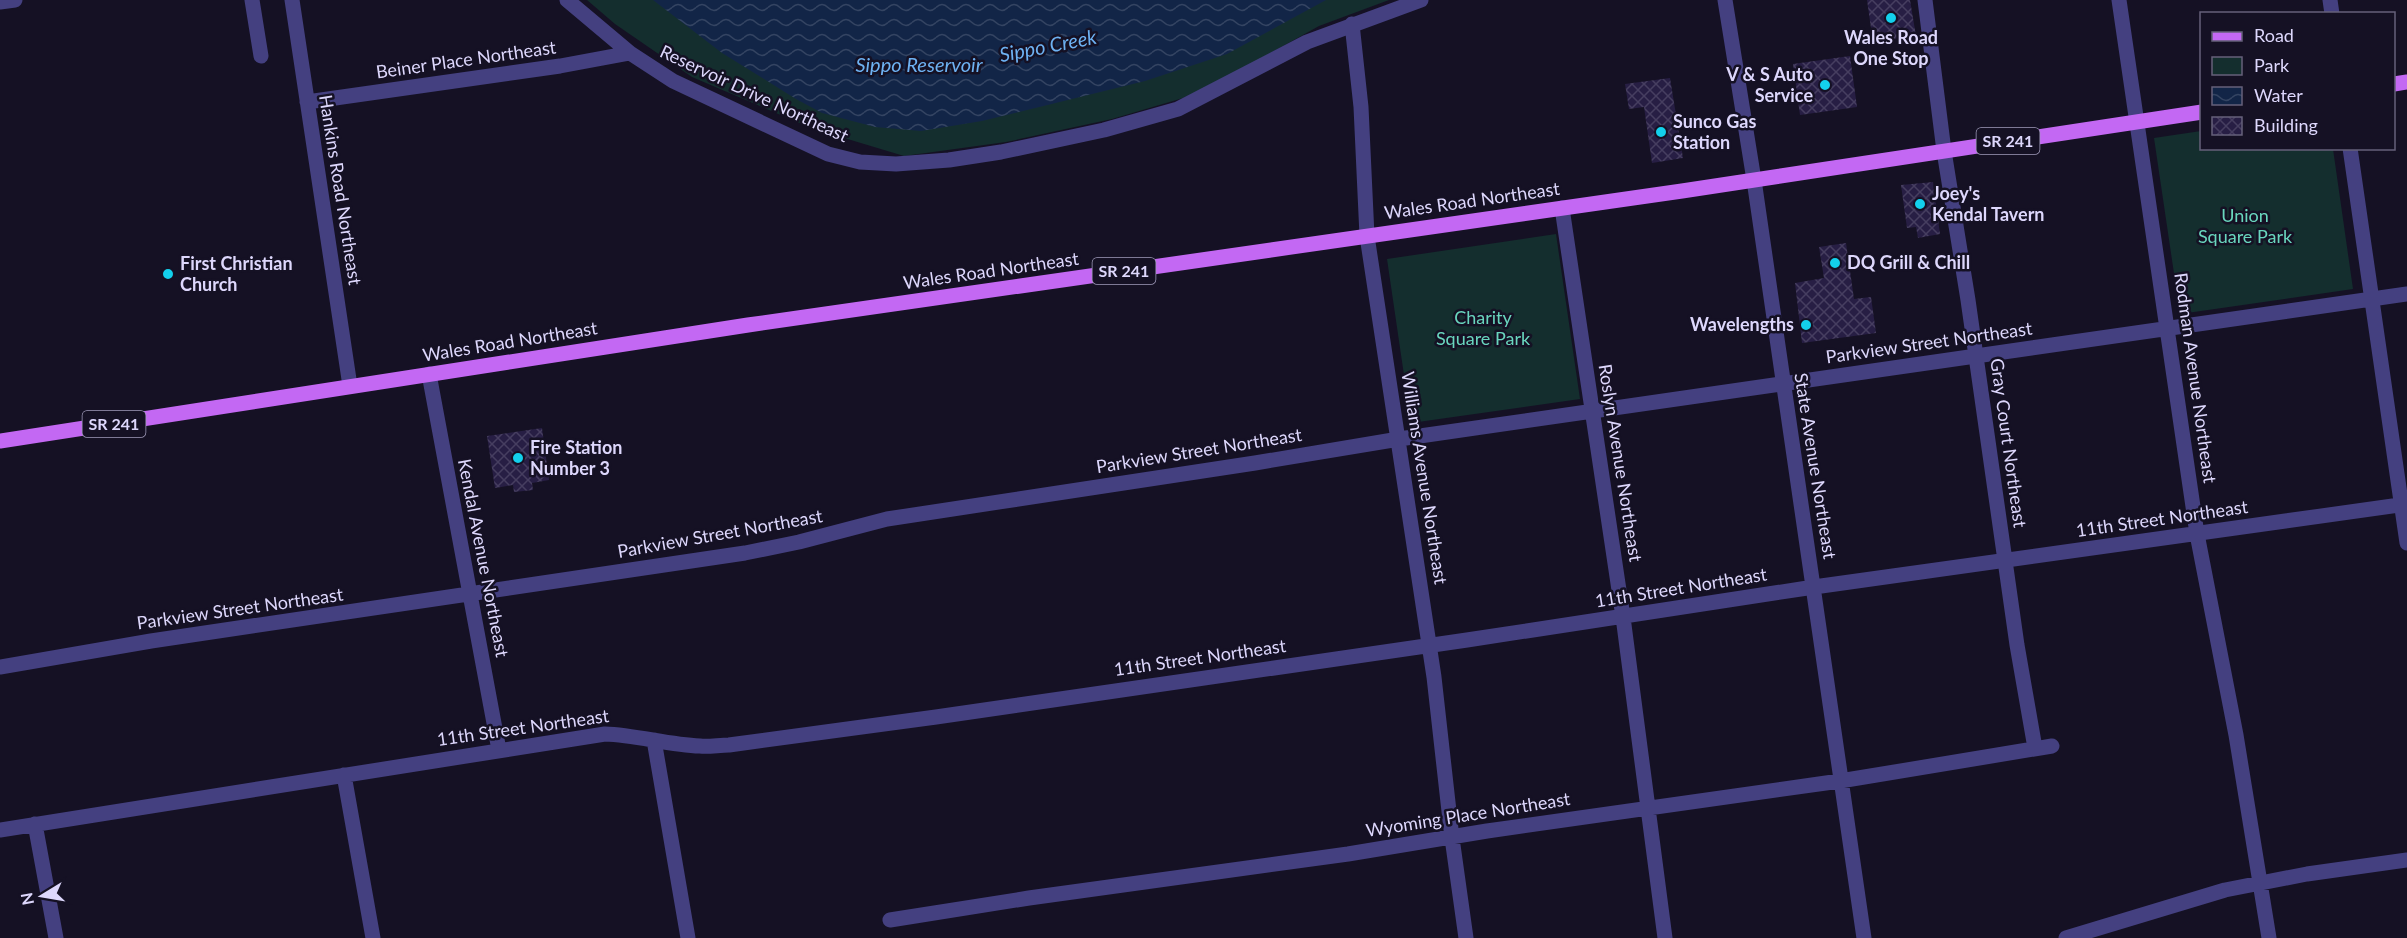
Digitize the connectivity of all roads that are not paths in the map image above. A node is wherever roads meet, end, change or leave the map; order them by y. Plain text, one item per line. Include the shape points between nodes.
1 (15, 0) edge
2 (252, 0) edge
3 (292, 0) edge
4 (567, 0) edge
5 (1421, 0) edge
6 (1725, 0) edge
7 (1925, 0) edge
8 (2119, 0) edge
9 (0, 2) edge
10 (1352, 24) junction
11 (630, 53) junction
12 (261, 56) dead end
13 (307, 102) junction
14 (2200, 112) edge
15 (2138, 122) junction
16 (2350, 150) edge
17 (1944, 151) junction
18 (1754, 180) junction
19 (1562, 208) junction
20 (1366, 236) junction
21 (2407, 294) edge
22 (2371, 299) junction
23 (2168, 329) junction
24 (1976, 356) junction
25 (429, 374) junction
26 (1783, 384) junction
27 (350, 386) junction
28 (1592, 412) junction
29 (1399, 439) junction
30 (0, 441) edge
31 (2404, 504) edge
32 (2197, 534) junction
33 (2407, 543) edge
34 (2005, 561) junction
35 (1814, 587) junction
36 (470, 594) junction
37 (1623, 616) junction
38 (1429, 645) junction
39 (0, 667) edge
40 (654, 740) junction
41 (2052, 746) dead end
42 (2035, 748) junction
43 (500, 750) junction
44 (344, 775) junction
45 (1840, 781) junction
46 (1648, 807) junction
47 (35, 824) junction
48 (0, 830) edge
49 (1452, 838) junction
50 (2407, 860) edge
51 (2261, 882) junction
52 (890, 920) dead end
53 (56, 938) edge
54 (373, 938) edge
55 (688, 938) edge
56 (1466, 938) edge
57 (1665, 938) edge
58 (1864, 938) edge
59 (2066, 938) edge
60 (2270, 938) edge

1 - 9 street
2 - 12 street
3 - 13 street, Hankins Road Northeast
4 - 11 street, Reservoir Drive Northeast
5 - 10 street, Reservoir Drive Northeast
6 - 18 street, State Avenue Northeast
7 - 17 street, Gray Court Northeast
8 - 15 street, Rodman Avenue Northeast
10 - 11 street, Reservoir Drive Northeast via 1307,42 1178,109 1001,152 896,164 860,162 828,154 673,81
10 - 20 street, Williams Avenue Northeast via 1361,107
11 - 13 street, Beiner Place Northeast
13 - 27 street, Hankins Road Northeast
14 - 15 main road, Wales Road Northeast / SR 241
15 - 17 main road, Wales Road Northeast / SR 241
15 - 23 street, Rodman Avenue Northeast
16 - 22 street
17 - 18 main road, Wales Road Northeast / SR 241
17 - 24 street, Gray Court Northeast
18 - 19 main road, Wales Road Northeast / SR 241
18 - 26 street, State Avenue Northeast
19 - 20 main road, Wales Road Northeast / SR 241
19 - 28 street, Roslyn Avenue Northeast
20 - 25 main road, Wales Road Northeast / SR 241
20 - 29 street, Williams Avenue Northeast
21 - 22 street, Parkview Street Northeast
22 - 23 street, Parkview Street Northeast
22 - 31 street
23 - 24 street, Parkview Street Northeast
23 - 32 street, Rodman Avenue Northeast
24 - 26 street, Parkview Street Northeast
24 - 34 street, Gray Court Northeast
25 - 27 main road, Wales Road Northeast / SR 241
25 - 36 street, Kendal Avenue Northeast
26 - 28 street, Parkview Street Northeast
26 - 35 street, State Avenue Northeast
27 - 30 main road, Wales Road Northeast / SR 241
28 - 29 street, Parkview Street Northeast
28 - 37 street, Roslyn Avenue Northeast
29 - 36 street, Parkview Street Northeast via 887,519 745,553
29 - 38 street, Williams Avenue Northeast
31 - 32 street, 11th Street Northeast
31 - 33 street
32 - 34 street, 11th Street Northeast
32 - 51 street, Rodman Avenue Northeast
34 - 35 street, 11th Street Northeast
34 - 42 street, Gray Court Northeast
35 - 37 street, 11th Street Northeast
35 - 45 street, State Avenue Northeast
36 - 39 street, Parkview Street Northeast
36 - 43 street, Kendal Avenue Northeast
37 - 38 street, 11th Street Northeast
37 - 46 street, Roslyn Avenue Northeast
38 - 40 street, 11th Street Northeast via 729,744 701,747
38 - 49 street, Williams Avenue Northeast
40 - 43 street, 11th Street Northeast via 604,734
40 - 55 street
41 - 42 street, Wyoming Place Northeast
42 - 45 street, Wyoming Place Northeast
43 - 44 street, 11th Street Northeast
44 - 47 street, 11th Street Northeast
44 - 54 street
45 - 46 street, Wyoming Place Northeast
45 - 58 street, State Avenue Northeast
46 - 49 street, Wyoming Place Northeast
46 - 57 street, Roslyn Avenue Northeast
47 - 48 street, 11th Street Northeast
47 - 53 street
49 - 52 street, Wyoming Place Northeast
49 - 56 street, Williams Avenue Northeast
50 - 51 street
51 - 59 street
51 - 60 street, Rodman Avenue Northeast

